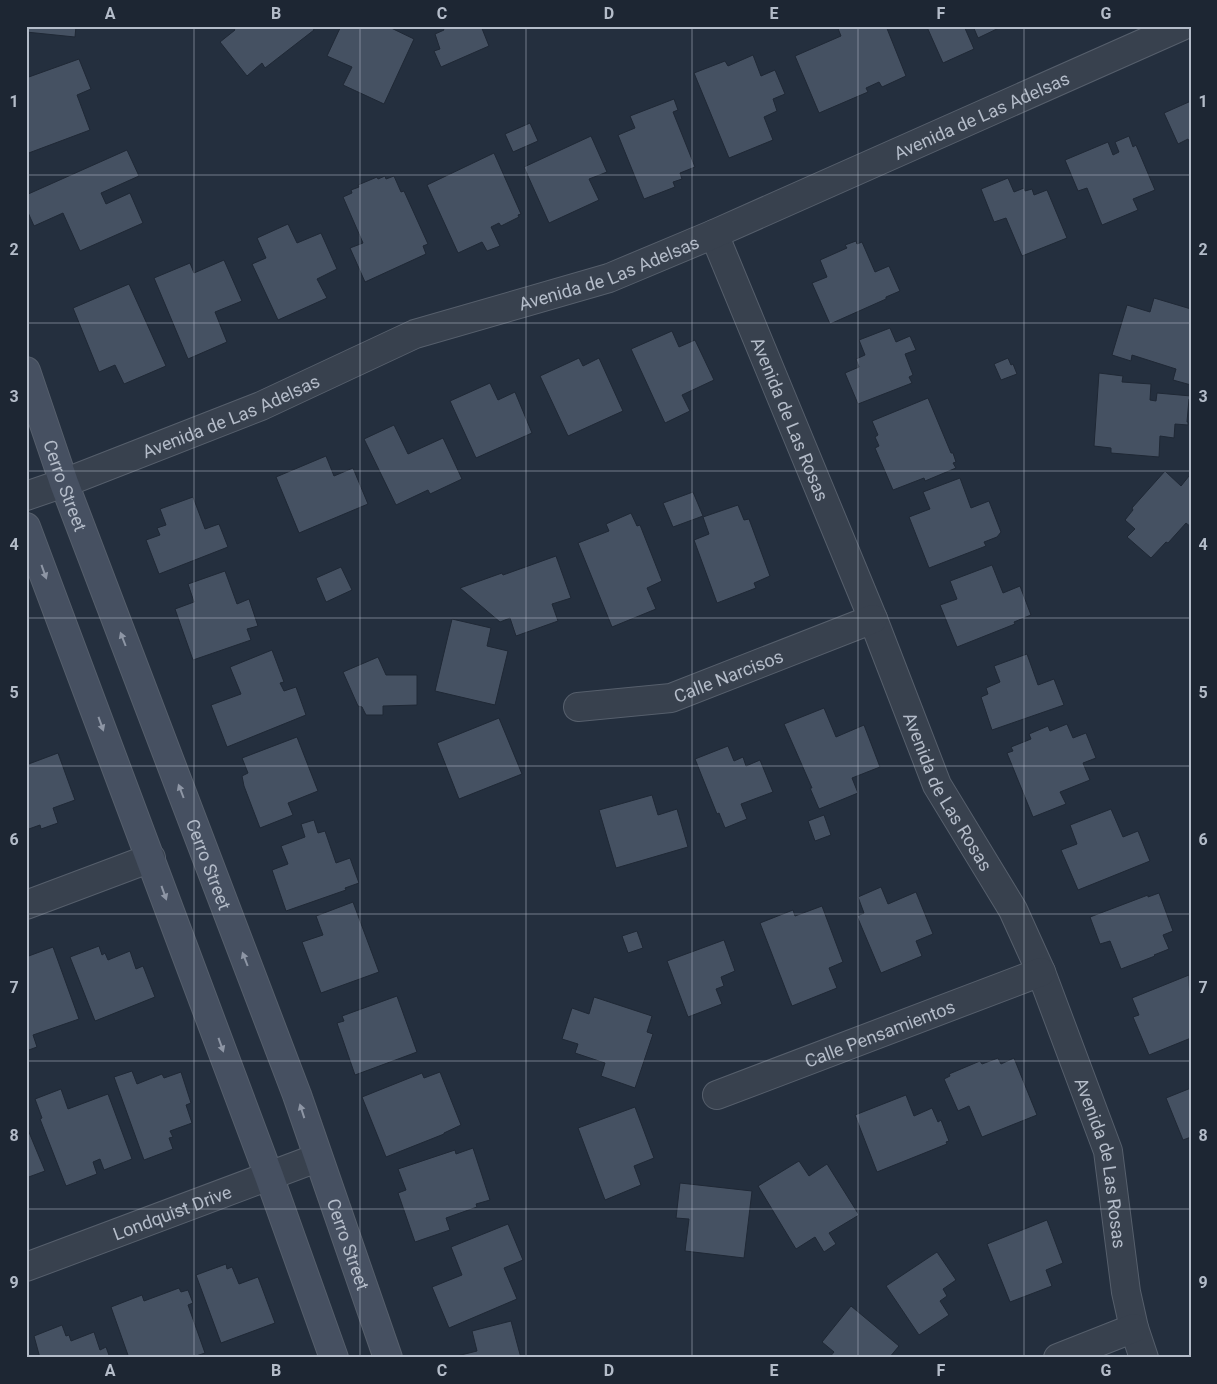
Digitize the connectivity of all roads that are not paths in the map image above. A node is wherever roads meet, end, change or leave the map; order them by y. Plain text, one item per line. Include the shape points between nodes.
1 (1182, 26) edge
2 (714, 234) junction
3 (26, 371) edge
4 (64, 483) junction
5 (26, 496) edge
6 (26, 527) edge
7 (873, 619) junction
8 (578, 707) dead end
9 (151, 858) junction
10 (26, 905) edge
11 (1041, 972) junction
12 (717, 1095) dead end
13 (317, 1158) junction
14 (269, 1176) junction
15 (26, 1267) edge
16 (1134, 1328) junction
17 (334, 1358) edge
18 (388, 1358) edge
19 (1058, 1358) edge
20 (1144, 1358) edge

1 - 2 street, Avenida de Las Adelsas
2 - 4 street, Avenida de Las Adelsas via 609,278 415,334 261,406
2 - 7 street, Avenida de Las Rosas
3 - 4 street, Cerro Street
4 - 5 street, Avenida de Las Adelsas
13 -> 4 street, Cerro Street via 297,1095
6 -> 9 street
7 - 8 street, Calle Narcisos via 671,698
7 - 11 street, Avenida de Las Rosas via 937,786 1013,910
9 - 10 street
9 -> 14 street
11 - 12 street, Calle Pensamientos
11 - 16 street, Avenida de Las Rosas via 1108,1151 1126,1292
13 - 14 street, Londquist Drive
13 - 18 street, Cerro Street
14 - 15 street, Londquist Drive
14 - 17 street
16 - 19 street
16 - 20 street, Avenida de Las Rosas

